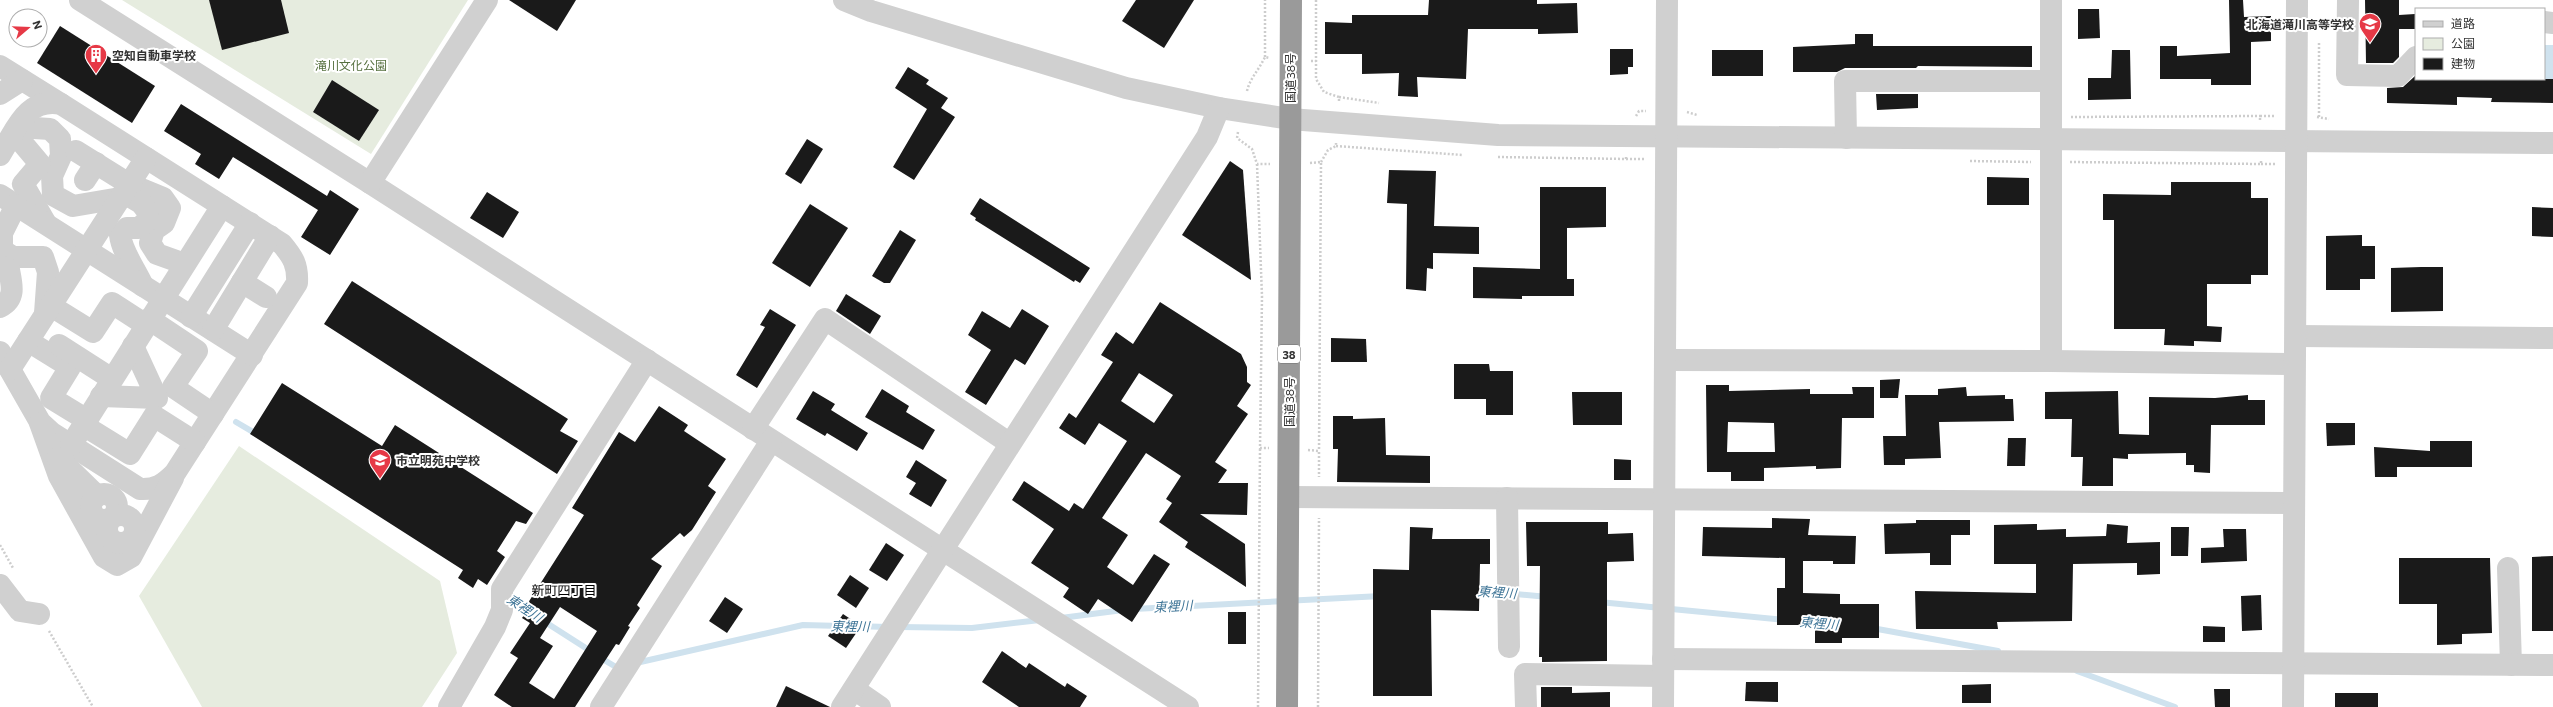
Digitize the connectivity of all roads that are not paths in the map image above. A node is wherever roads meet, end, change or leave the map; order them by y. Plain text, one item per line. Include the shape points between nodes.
1 (80, 0) edge
2 (487, 0) edge
3 (844, 0) edge
4 (1291, 0) edge
5 (1667, 0) edge
6 (2051, 0) edge
7 (2297, 0) edge
8 (2348, 0) edge
9 (2415, 58) edge
10 (0, 66) edge
11 (22, 80) junction
12 (2050, 81) junction
13 (0, 94) edge
14 (61, 104) junction
15 (1218, 108) junction
16 (1290, 119) junction
17 (16, 130) junction
18 (1666, 136) junction
19 (1846, 138) junction
20 (2050, 139) junction
21 (2295, 140) junction
22 (2553, 143) edge
23 (76, 151) dead end
24 (0, 155) edge
25 (146, 158) junction
26 (370, 183) junction
27 (125, 192) junction
28 (222, 206) junction
29 (6, 210) edge
30 (250, 223) junction
31 (47, 225) junction
32 (270, 236) junction
33 (87, 250) junction
34 (185, 264) junction
35 (0, 266) edge
36 (242, 282) junction
37 (143, 286) junction
38 (266, 297) dead end
39 (162, 298) junction
40 (0, 307) edge
41 (191, 317) junction
42 (148, 322) junction
43 (40, 323) junction
44 (213, 330) junction
45 (2296, 336) junction
46 (2553, 338) edge
47 (133, 346) junction
48 (252, 355) junction
49 (647, 360) junction
50 (1666, 360) junction
51 (5, 361) edge
52 (2051, 361) junction
53 (2294, 364) junction
54 (107, 387) junction
55 (213, 414) junction
56 (85, 422) junction
57 (753, 429) junction
58 (772, 441) junction
59 (195, 442) junction
60 (1009, 443) junction
61 (60, 448) junction
62 (175, 473) junction
63 (151, 490) junction
64 (1289, 497) junction
65 (1508, 498) junction
66 (1664, 499) junction
67 (2293, 504) junction
68 (943, 549) junction
69 (2508, 568) dead end
70 (0, 585) edge
71 (38, 614) dead end
72 (1509, 647) dead end
73 (2293, 664) junction
74 (2510, 665) junction
75 (2553, 665) edge
76 (1663, 667) junction
77 (848, 698) edge
78 (449, 707) edge
79 (601, 707) edge
80 (880, 707) edge
81 (1188, 707) edge
82 (1287, 707) edge
83 (1526, 707) edge
84 (1663, 707) edge
85 (2293, 707) edge

1 - 26 street
2 - 26 street
3 - 15 street via 872,11 1126,88
4 - 16 highway, 国道38号 / 38
5 - 18 street
6 - 12 street
7 - 21 street
8 - 9 street via 2347,75 2398,76
10 - 11 street
11 - 13 street
11 - 14 street
12 - 19 street via 1846,81
12 - 20 street
14 - 17 street via 48,102 36,105 25,115
14 - 25 street
15 - 16 street
15 - 60 street via 1207,137
16 - 18 street via 1498,134
16 - 64 highway, 国道38号 / 38
17 - 24 street
17 - 27 street via 50,129 60,139 61,156 52,176 53,195 73,206
17 - 31 street via 40,164 23,184
18 - 19 street
18 - 50 street
19 - 20 street
20 - 21 street
20 - 52 street
21 - 22 street
21 - 45 street
23 - 27 street via 90,172
25 - 27 street
25 - 28 street
26 - 49 street
27 - 33 street
27 - 34 street via 163,198 170,208 164,223 154,230 150,243 157,254
27 - 37 street via 141,203 148,212 147,221 138,228 127,228 120,235 122,247 131,259
28 - 30 street
28 - 34 street
29 - 31 street
29 - 43 street via 2,250 13,257 43,257 48,272
30 - 32 street
30 - 41 street
31 - 33 street
32 - 36 street
32 - 48 street via 282,244 294,258 298,269 296,282
33 - 37 street
33 - 43 street
34 - 39 street
35 - 40 street via 9,270 13,289 7,303
36 - 38 street
36 - 44 street
37 - 39 street
39 - 41 street
39 - 42 street
41 - 44 street
42 - 43 street via 112,303 93,332
42 - 47 street
42 - 55 street via 197,351 173,388
43 - 51 street
43 - 54 street via 79,347
43 - 56 street via 70,367 51,398
44 - 48 street
45 - 46 street
45 - 53 street
47 - 54 street
47 - 54 street via 157,398
48 - 55 street
49 - 57 street
49 - 78 street via 502,589 502,610 495,627
50 - 52 street
50 - 66 street
51 - 61 street via 40,422
52 - 53 street
53 - 67 street
54 - 56 street
55 - 59 street
56 - 59 street via 130,454 154,416
56 - 61 street
57 - 58 street
57 - 60 street via 824,319
58 - 68 street
58 - 79 street
59 - 62 street
60 - 68 street
61 - 62 street via 59,476 104,557 117,565 131,557
61 - 63 street via 140,489
61 - 63 street via 97,496 110,495 116,502 117,511 122,519
62 - 63 street via 164,485
64 - 65 street
64 - 82 highway, 国道38号 / 38
65 - 66 street
65 - 72 street
66 - 67 street
66 - 76 street
67 - 73 street
68 - 77 street
68 - 81 street
69 - 74 street
70 - 71 street via 20,611
73 - 74 street
73 - 76 street
73 - 85 street
74 - 75 street
76 - 83 street via 1525,674
76 - 84 street
77 - 80 street

